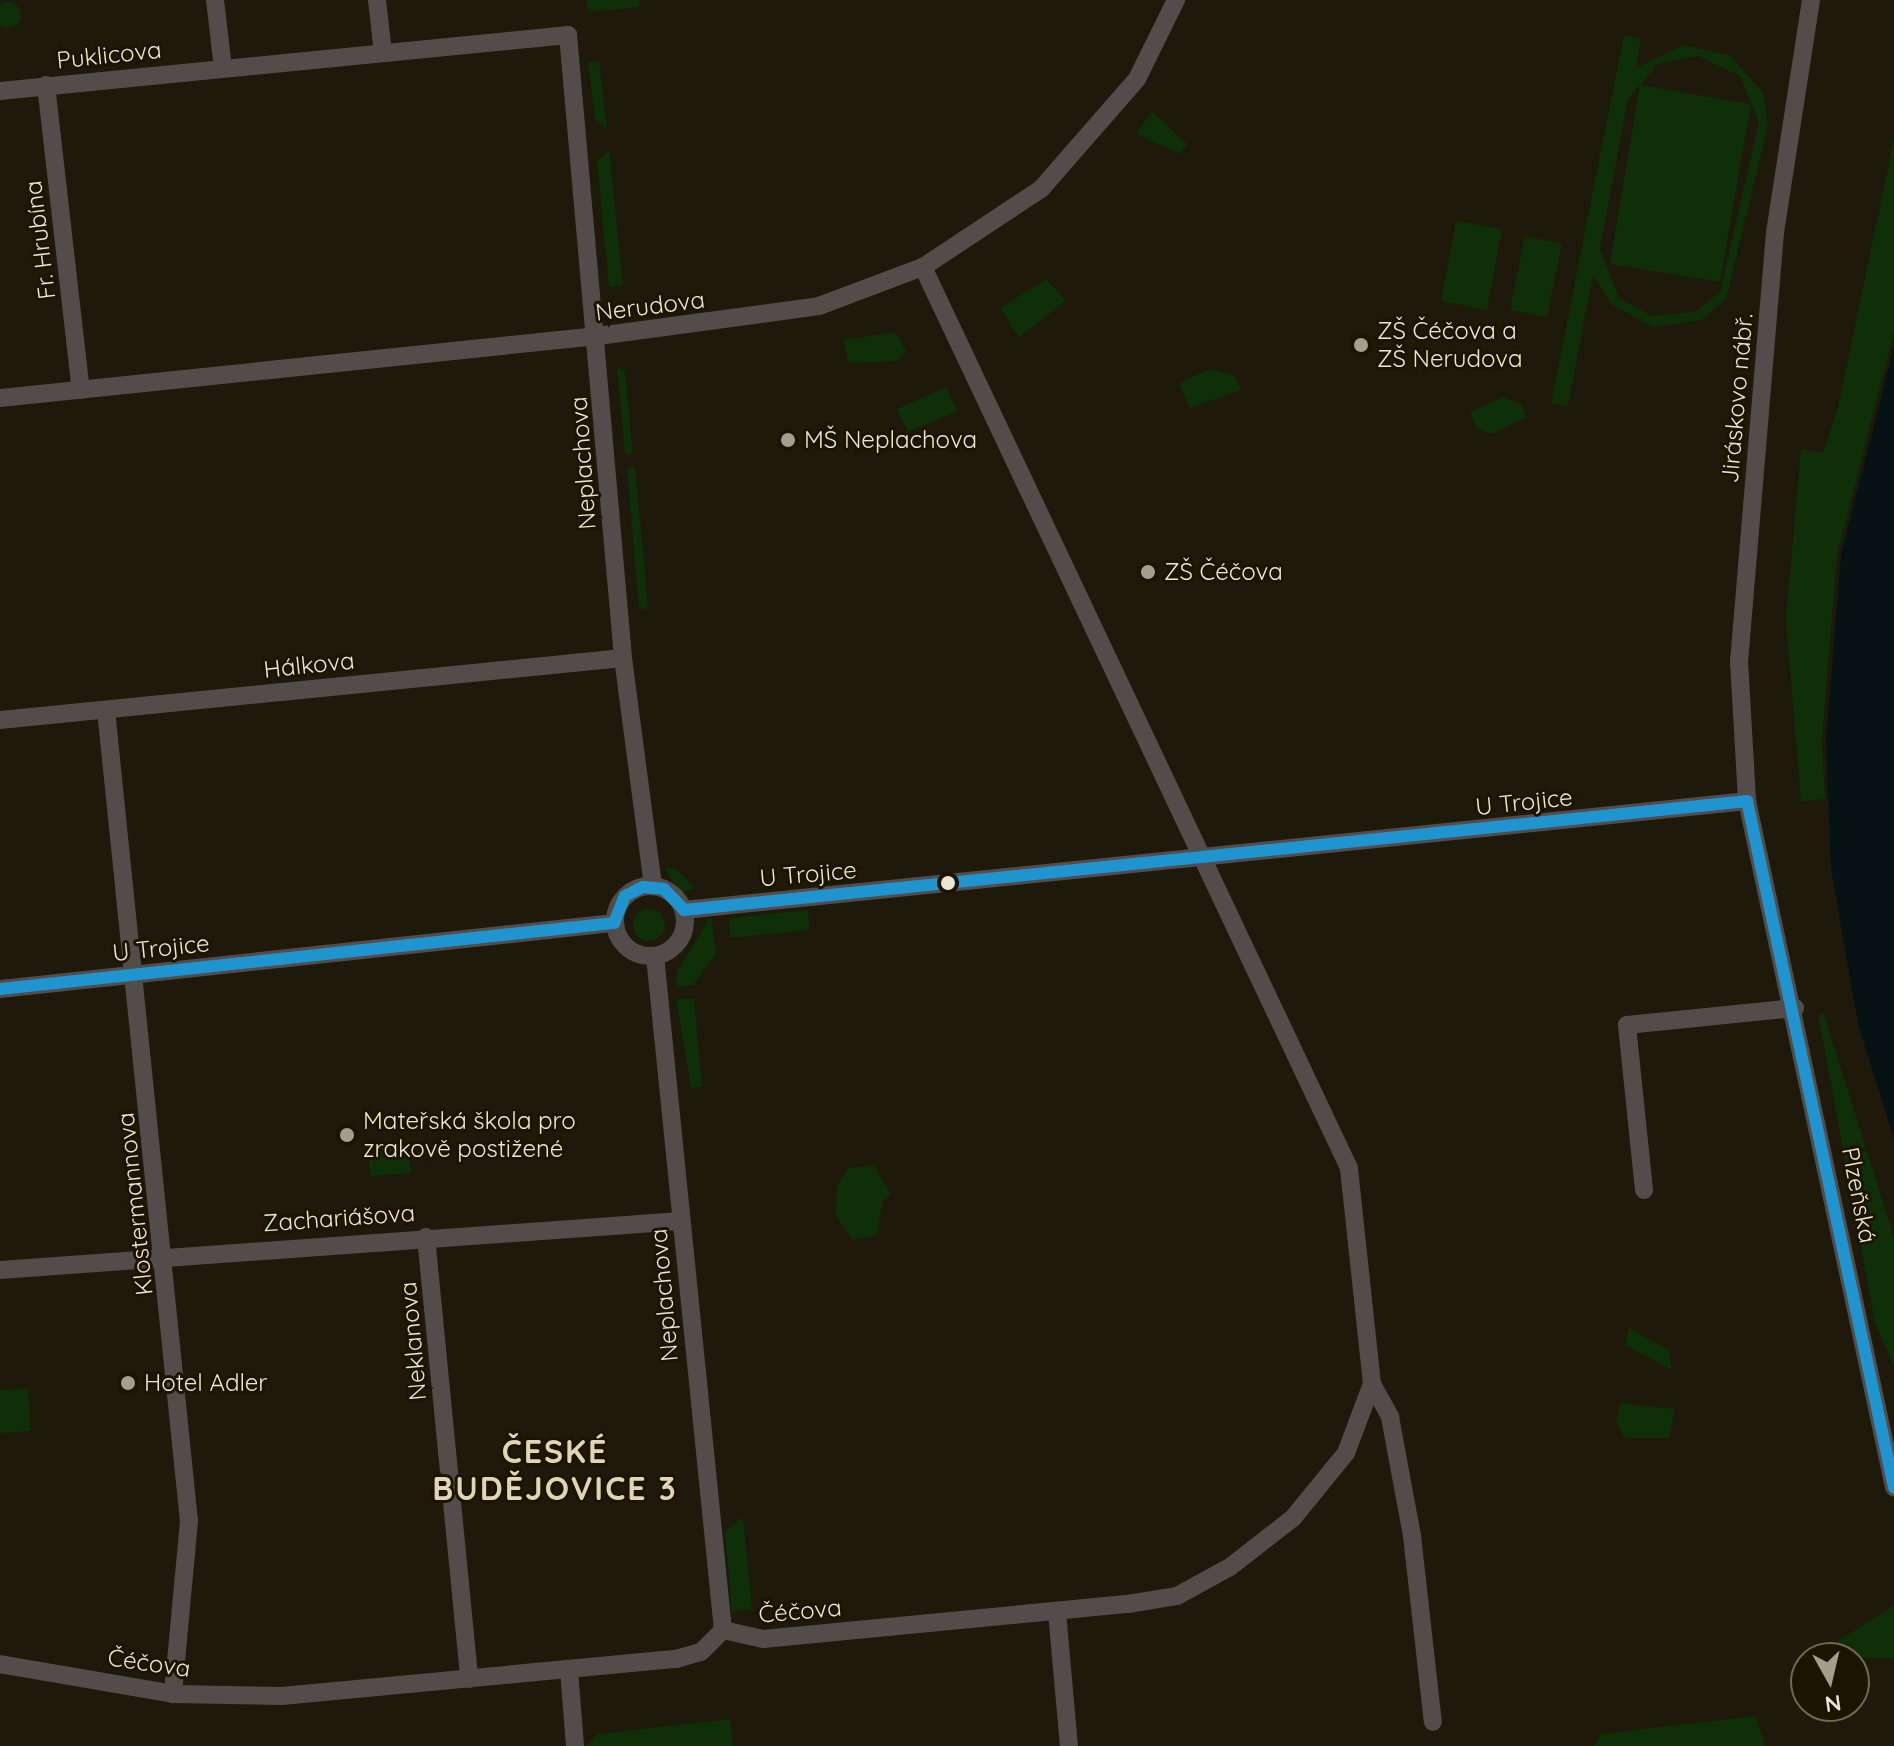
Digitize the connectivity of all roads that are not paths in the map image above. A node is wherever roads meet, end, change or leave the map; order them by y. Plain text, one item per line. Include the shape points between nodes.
1 (215, 0) edge
2 (377, 0) edge
3 (1176, 0) edge
4 (1811, 0) edge
5 (568, 35) joint
6 (383, 53) junction
7 (223, 68) junction
8 (46, 85) junction
9 (0, 91) edge
10 (923, 267) junction
11 (598, 336) junction
12 (81, 390) junction
13 (0, 398) edge
14 (623, 658) junction
15 (106, 710) junction
16 (0, 720) edge
17 (1747, 801) junction
18 (1202, 861) junction
19 (653, 886) junction
20 (684, 910) junction
21 (614, 923) junction
22 (655, 956) junction
23 (135, 975) junction
24 (0, 989) edge
25 (1795, 1008) junction
26 (1644, 1190) dead end
27 (681, 1221) junction
28 (426, 1237) junction
29 (165, 1253) junction
30 (0, 1270) edge
31 (1372, 1384) junction
32 (1894, 1487) edge
33 (1057, 1612) junction
34 (723, 1630) junction
35 (0, 1664) edge
36 (569, 1670) junction
37 (469, 1679) junction
38 (173, 1694) junction
39 (1433, 1722) dead end
40 (575, 1746) edge
41 (1069, 1746) edge

1 - 7 street
2 - 6 street
3 - 10 street, Nerudova via 1137,79 1060,172
4 - 17 street, Jiráskovo nábř. via 1775,233 1740,646
5 - 6 street, Puklicova
5 - 11 street, Neplachova
6 - 7 street, Puklicova
7 - 8 street, Puklicova
8 - 9 street, Puklicova
8 - 12 street, Fr. Hrubína
10 - 11 street, Nerudova via 819,306
10 - 18 street, Čéčova
11 - 12 street, Nerudova
11 - 14 street, Neplachova
12 - 13 street, Nerudova
14 - 15 street, Hálkova
14 - 19 street, Neplachova
15 - 16 street, Hálkova
15 - 23 street, Klostermannova
17 - 18 street, U Trojice
17 - 25 street, Plzeňská
18 - 20 street, U Trojice
18 - 31 street, Čéčova via 1349,1168
19 - 20 street
19 - 21 street via 625,896
20 - 22 street via 682,936
21 - 22 street via 623,945
21 - 23 street, U Trojice
22 - 27 street, Neplachova
23 - 24 street, U Trojice
23 - 29 street, Klostermannova
25 - 26 street via 1627,1025
25 - 32 street, Plzeňská
27 - 28 street, Zachariášova
27 - 34 street, Neplachova
28 - 29 street, Zachariášova
28 - 37 street, Neklanova
29 - 30 street, Zachariášova
29 - 38 street, Klostermannova via 189,1521
31 - 33 street, Čéčova via 1346,1453 1293,1518 1177,1596
31 - 39 street, Čéčova via 1390,1417 1419,1575
33 - 34 street, Čéčova via 763,1639
33 - 41 street
34 - 36 street, Čéčova via 701,1652 676,1659
35 - 38 street, Čéčova
36 - 37 street, Čéčova
36 - 40 street
37 - 38 street, Čéčova via 282,1696

